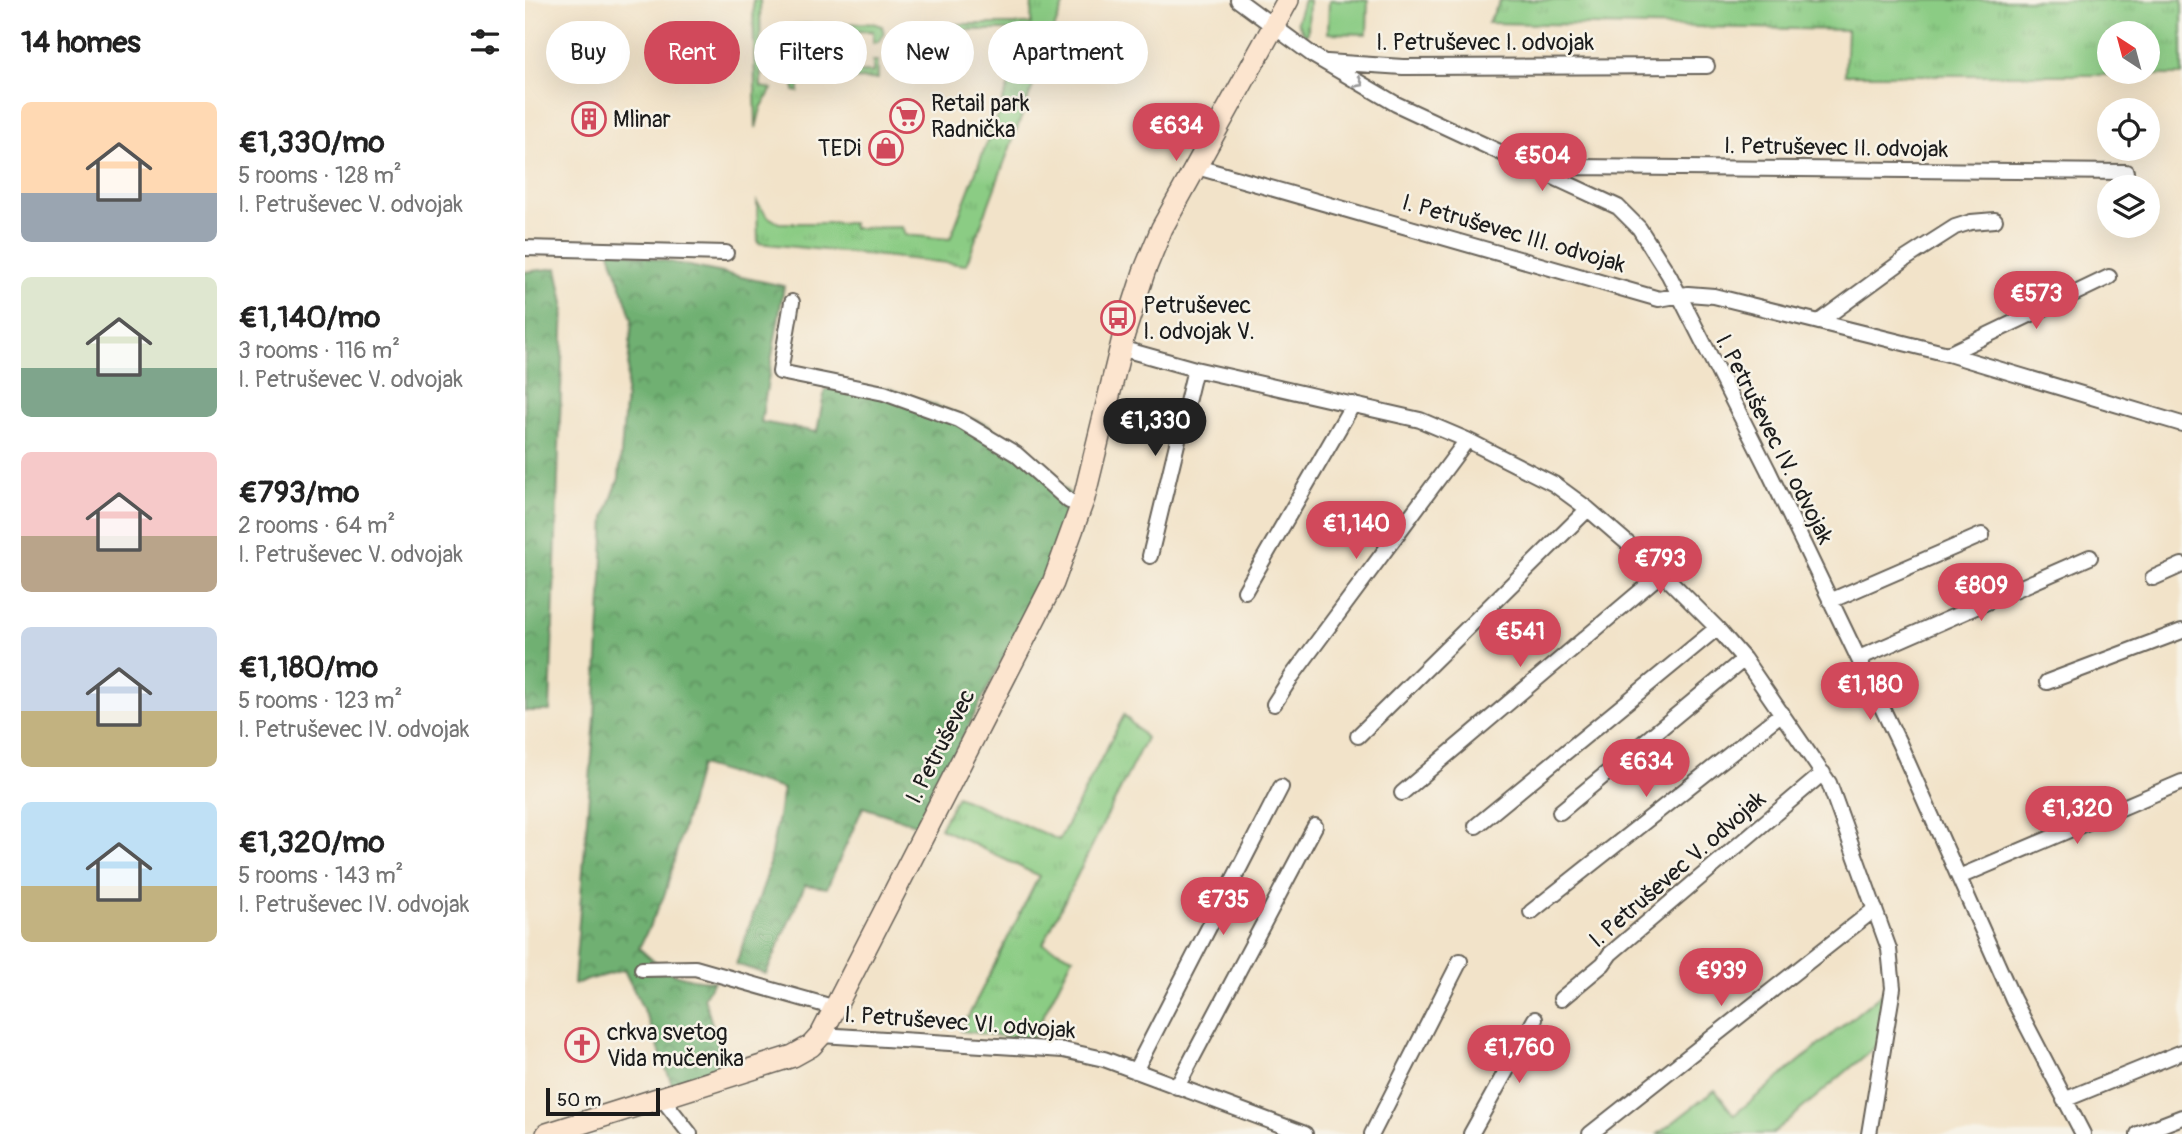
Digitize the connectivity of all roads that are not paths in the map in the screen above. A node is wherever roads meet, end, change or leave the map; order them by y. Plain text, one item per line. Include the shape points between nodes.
1 (1238, 0) edge
2 (1288, 0) edge
3 (1274, 26) junction
4 (1323, 62) junction
5 (1707, 66) dead end
6 (1197, 167) junction
7 (2126, 172) dead end
8 (1547, 176) junction
9 (1995, 220) dead end
10 (525, 248) edge
11 (726, 253) dead end
12 (2109, 277) dead end
13 (1678, 297) junction
14 (792, 302) dead end
15 (1819, 322) junction
16 (1120, 348) junction
17 (1948, 354) junction
18 (1195, 369) junction
19 (1353, 404) junction
20 (2182, 424) edge
21 (1467, 440) junction
22 (1082, 505) junction
23 (1588, 509) junction
24 (1982, 535) dead end
25 (1150, 556) dead end
26 (2090, 557) dead end
27 (2182, 565) edge
28 (1661, 573) junction
29 (2153, 578) dead end
30 (1245, 591) dead end
31 (1830, 601) junction
32 (1717, 628) junction
33 (2182, 631) edge
34 (1859, 658) junction
35 (1744, 659) junction
36 (2047, 681) dead end
37 (1274, 704) dead end
38 (1782, 713) junction
39 (1358, 736) dead end
40 (1823, 773) junction
41 (2182, 782) edge
42 (1281, 787) dead end
43 (1402, 793) dead end
44 (1560, 812) dead end
45 (1315, 826) dead end
46 (1476, 826) dead end
47 (1959, 877) junction
48 (1875, 909) junction
49 (1531, 912) dead end
50 (1460, 961) dead end
51 (642, 969) dead end
52 (1561, 999) dead end
53 (836, 1008) junction
54 (1535, 1019) dead end
55 (821, 1035) junction
56 (2182, 1052) edge
57 (1135, 1071) junction
58 (1177, 1087) junction
59 (661, 1097) junction
60 (2064, 1100) junction
61 (2182, 1117) edge
62 (548, 1134) edge
63 (690, 1134) edge
64 (1305, 1134) edge
65 (1371, 1134) edge
66 (1471, 1134) edge
67 (1590, 1134) edge
68 (1870, 1134) edge
69 (2083, 1134) edge
70 (2138, 1134) edge

1 - 3 street
2 - 3 street, I. Petruševec
3 - 4 street
3 - 6 street, I. Petruševec
4 - 5 street, I. Petruševec I. odvojak
4 -> 8 street via 1396,104
6 - 13 street, I. Petruševec III. odvojak via 1659,299
6 - 16 street, I. Petruševec via 1162,228
7 - 8 street, I. Petruševec II. odvojak via 1574,167
8 - 13 street via 1618,207 1639,228
9 - 15 street via 1971,222 1948,231
10 - 11 street
12 - 17 street
13 - 15 street, I. Petruševec III. odvojak via 1699,293
13 - 31 street, I. Petruševec IV. odvojak
14 - 22 street via 780,372 884,393 959,420 1016,454 1069,501
15 - 17 street, I. Petruševec III. odvojak
16 - 18 street
16 - 22 street, I. Petruševec
17 - 20 street, I. Petruševec III. odvojak
18 - 19 street
18 - 25 street
19 - 21 street via 1420,420
19 - 30 street
21 - 23 street via 1555,484
21 - 37 street
22 - 53 street, I. Petruševec via 1053,583
23 - 28 street
23 - 39 street
24 - 31 street
26 - 34 street
27 - 29 street
28 - 32 street
28 - 43 street
31 - 34 street, I. Petruševec IV. odvojak
32 - 35 street
32 - 46 street
33 - 36 street
34 - 47 street, I. Petruševec IV. odvojak
35 - 38 street
35 - 44 street
38 - 40 street
38 - 49 street
40 - 48 street
40 - 52 street, I. Petruševec V. odvojak
41 - 47 street
42 - 57 street
45 - 58 street
47 - 60 street, I. Petruševec IV. odvojak
48 - 67 street
48 - 68 street via 1889,949 1893,988
50 - 65 street
51 - 53 street via 695,968
53 - 55 street, I. Petruševec
54 - 66 street
55 - 57 street, I. Petruševec VI. odvojak via 1063,1050
55 - 59 street, I. Petruševec via 793,1056
56 - 60 street
57 - 58 street, I. Petruševec VI. odvojak
58 - 64 street, I. Petruševec VI. odvojak
59 - 62 street, I. Petruševec
59 - 63 street
60 - 69 street, I. Petruševec IV. odvojak
61 - 70 street

